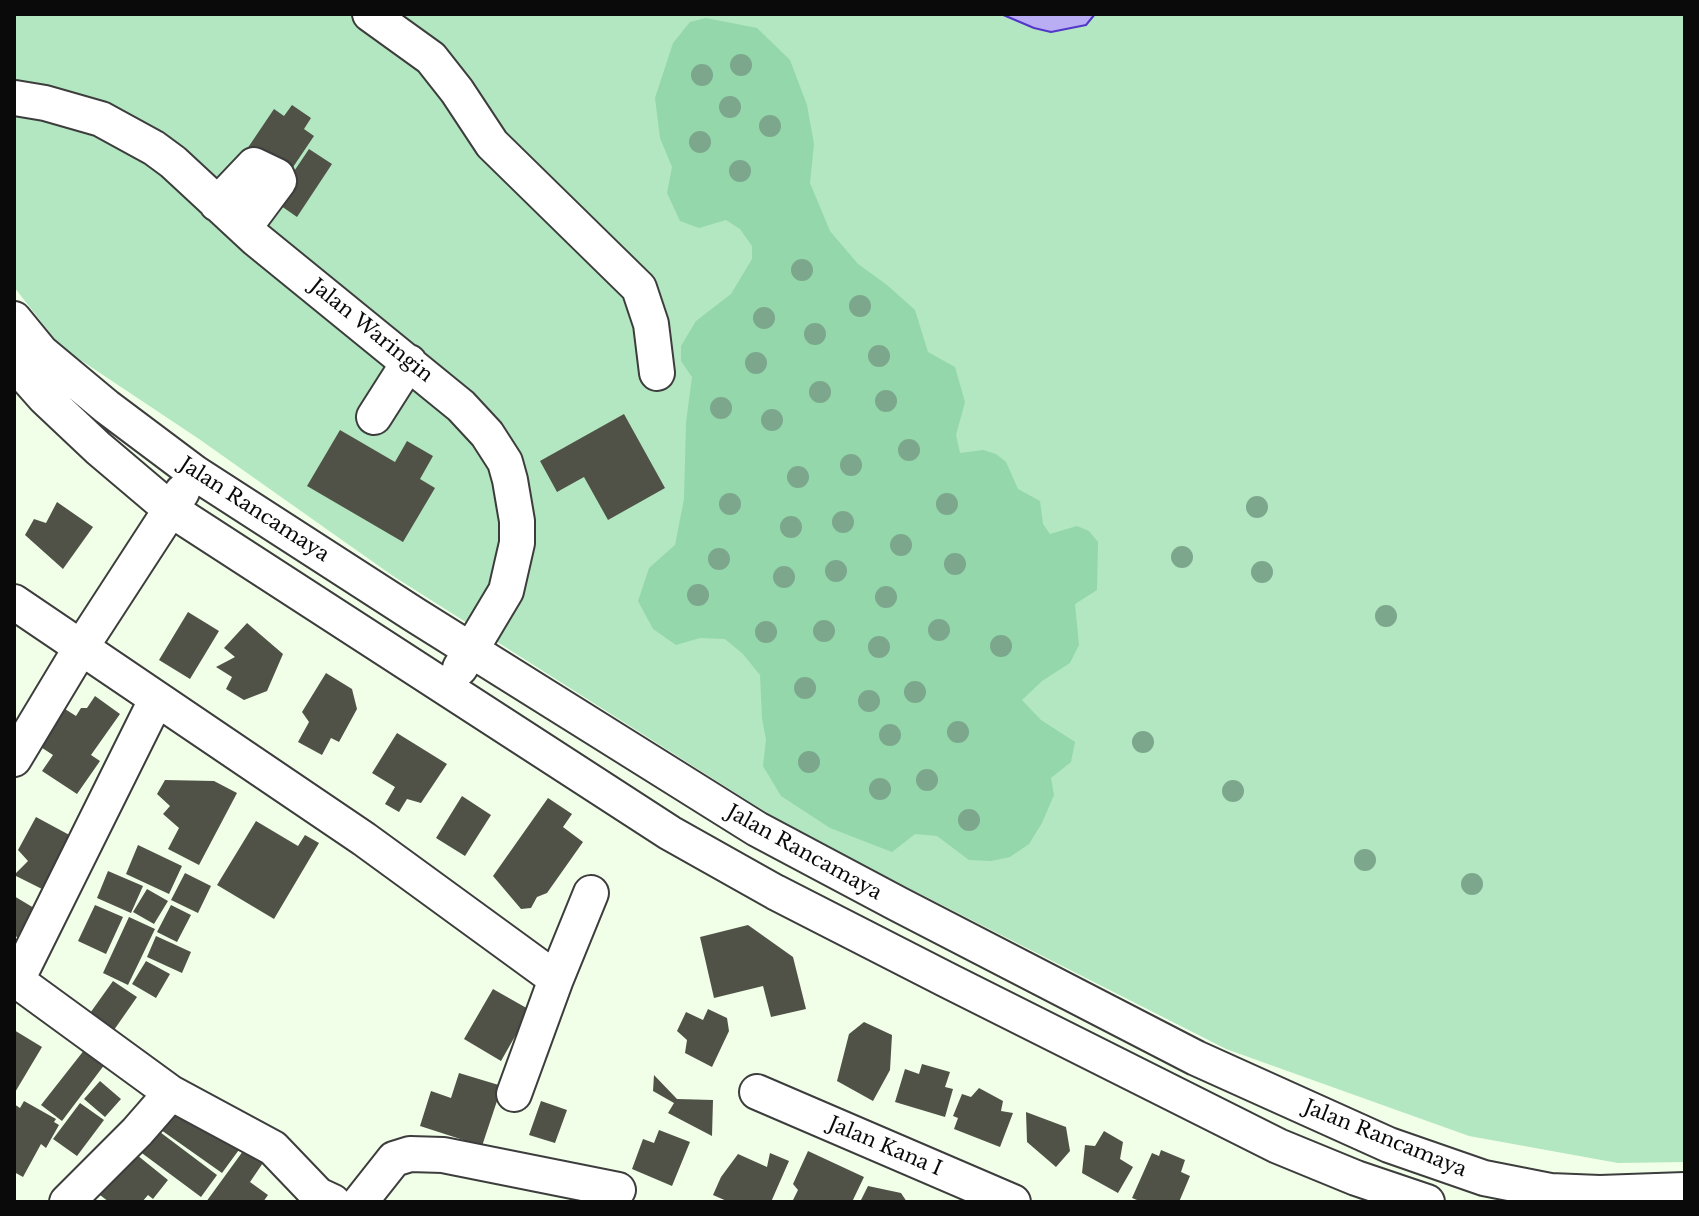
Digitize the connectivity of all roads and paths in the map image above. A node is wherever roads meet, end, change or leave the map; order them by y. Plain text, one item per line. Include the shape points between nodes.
1 (370, 14) edge
2 (15, 98) edge
3 (217, 204) junction
4 (244, 228) junction
5 (14, 319) edge
6 (409, 362) junction
7 (14, 363) edge
8 (657, 373) dead end
9 (374, 417) dead end
10 (195, 473) junction
11 (170, 509) junction
12 (14, 602) edge
13 (82, 646) junction
14 (472, 649) junction
15 (448, 688) junction
16 (156, 700) junction
17 (14, 759) edge
18 (591, 893) dead end
19 (556, 979) junction
20 (757, 1092) dead end
21 (171, 1093) junction
22 (514, 1094) dead end
23 (1294, 1102) junction
24 (1278, 1146) junction
25 (618, 1190) dead end
26 (1685, 1190) edge
27 (1549, 1197) edge
28 (67, 1202) edge
29 (333, 1202) edge
30 (360, 1202) edge
31 (1013, 1202) edge
32 (1427, 1202) edge

1 - 8 street via 431,58 492,144 639,288 651,324
2 - 3 street, Jalan Waringin via 120,127 173,162
3 - 4 street, Jalan Waringin
3 - 4 street via 254,165 277,176 279,181
4 - 6 street, Jalan Waringin
5 - 10 street, Jalan Rancamaya via 41,352
6 - 9 street
6 - 14 street, Jalan Waringin via 476,420 505,462 510,480 517,521 513,568 496,611
7 - 11 street via 98,448
10 - 11 street
10 - 14 street, Jalan Rancamaya
11 - 13 street
11 - 15 street
12 - 13 street
13 - 16 street
13 - 17 street
14 - 15 street, Jalan Waringin
14 - 23 street, Jalan Rancamaya via 757,829 1196,1058
15 - 24 street via 670,833 775,892
16 - 19 street via 364,839
16 - 21 street via 20,980
18 - 19 street
19 - 22 street
20 - 31 street, Jalan Kana I
21 - 28 street
21 - 29 street via 273,1148 318,1195
23 - 24 street
23 - 27 street, Jalan Rancamaya via 1389,1145
24 - 32 street
25 - 30 street via 443,1155 410,1154 394,1159
26 - 27 street, Jalan Rancamaya

